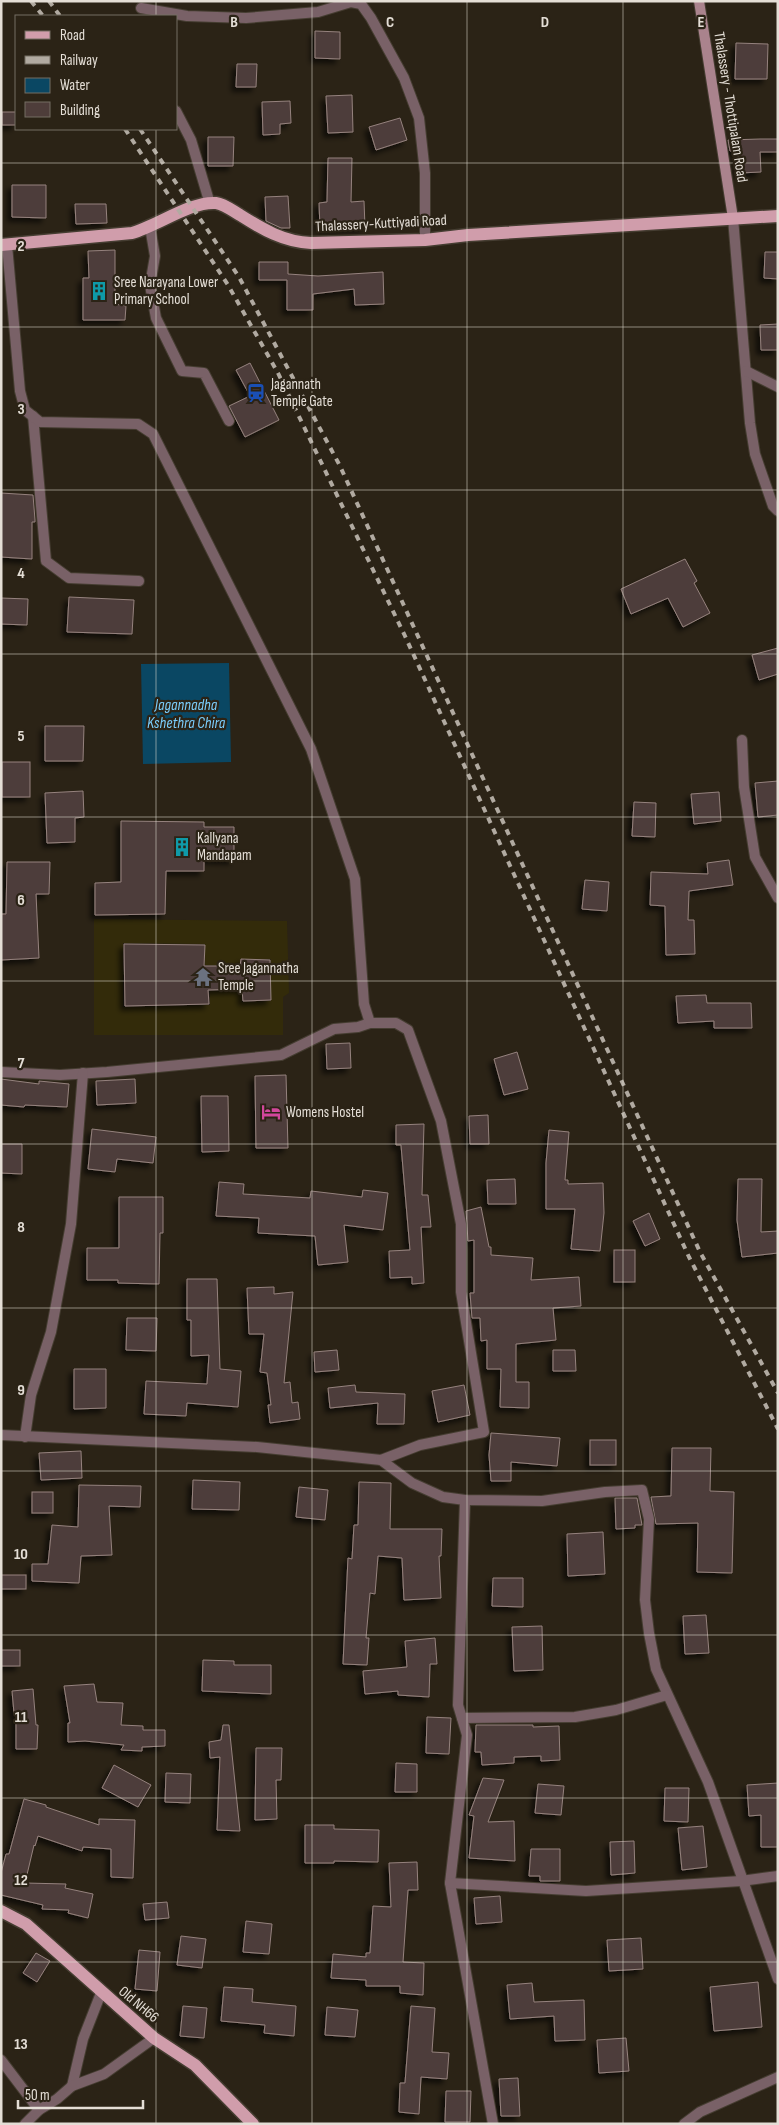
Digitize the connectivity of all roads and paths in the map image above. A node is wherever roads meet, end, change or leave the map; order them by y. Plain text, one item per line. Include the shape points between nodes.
1 (699, 1) edge
2 (141, 8) edge
3 (178, 115) edge
4 (210, 204) junction
5 (778, 216) edge
6 (733, 218) junction
7 (150, 227) junction
8 (425, 240) junction
9 (4, 245) edge
10 (746, 371) junction
11 (778, 387) edge
12 (33, 416) junction
13 (229, 421) dead end
14 (778, 511) edge
15 (139, 581) dead end
16 (742, 740) dead end
17 (778, 898) edge
18 (370, 1023) junction
19 (1, 1072) edge
20 (83, 1073) junction
21 (1, 1435) edge
22 (25, 1437) junction
23 (381, 1460) junction
24 (465, 1500) junction
25 (667, 1695) junction
26 (462, 1718) junction
27 (778, 1876) edge
28 (741, 1881) junction
29 (450, 1883) junction
30 (1, 1911) edge
31 (778, 1979) edge
32 (101, 1993) junction
33 (154, 2038) junction
34 (1, 2060) edge
35 (778, 2077) edge
36 (72, 2086) junction
37 (39, 2110) junction
38 (25, 2124) edge
39 (253, 2124) edge
40 (493, 2124) edge
41 (684, 2124) edge

1 - 6 main road, Thalassery - Thottipalam Road
2 - 8 street via 187,16 246,18 318,12 351,2 361,4 404,78 419,118 425,173
3 - 4 street via 191,140
4 - 7 main road via 192,207
4 - 8 main road, Thalassery-Kuttiyadi Road via 216,203 276,235 300,243
5 - 6 main road, Thalassery-Kuttiyadi Road
6 - 8 main road, Thalassery-Kuttiyadi Road
6 - 10 street
7 - 9 main road via 115,236
7 - 13 street via 155,256 150,285 156,318 182,371 204,372
9 - 12 street via 20,391 25,410
10 - 11 street
10 - 14 street via 755,454 773,506
12 - 15 street via 46,561 69,578
12 - 18 street via 40,422 138,424 153,434 311,750 355,879 364,1004
16 - 17 street via 744,787 755,856
18 - 20 street via 334,1029 281,1055
18 - 23 street via 396,1023 408,1030 441,1121 461,1224 461,1292 484,1432 420,1445
19 - 20 street
20 - 22 street via 72,1224 50,1332 31,1396
21 - 22 street
22 - 23 street via 257,1447
23 - 24 street via 412,1483 443,1497
24 - 25 street via 542,1501 642,1490 649,1519 645,1600 648,1633 656,1669
24 - 26 street via 458,1705
25 - 26 street via 616,1710 575,1717
25 - 28 street via 708,1782
26 - 29 street via 467,1736
27 - 28 street
28 - 29 street via 586,1891
28 - 31 street
29 - 40 street
30 - 32 main road, Old NH66 via 26,1924
32 - 33 main road, Old NH66
32 - 36 street via 84,2039
33 - 36 street via 104,2074
33 - 39 main road, Old NH66 via 196,2065
34 - 37 street
35 - 41 street via 700,2112
36 - 37 street
37 - 38 street

